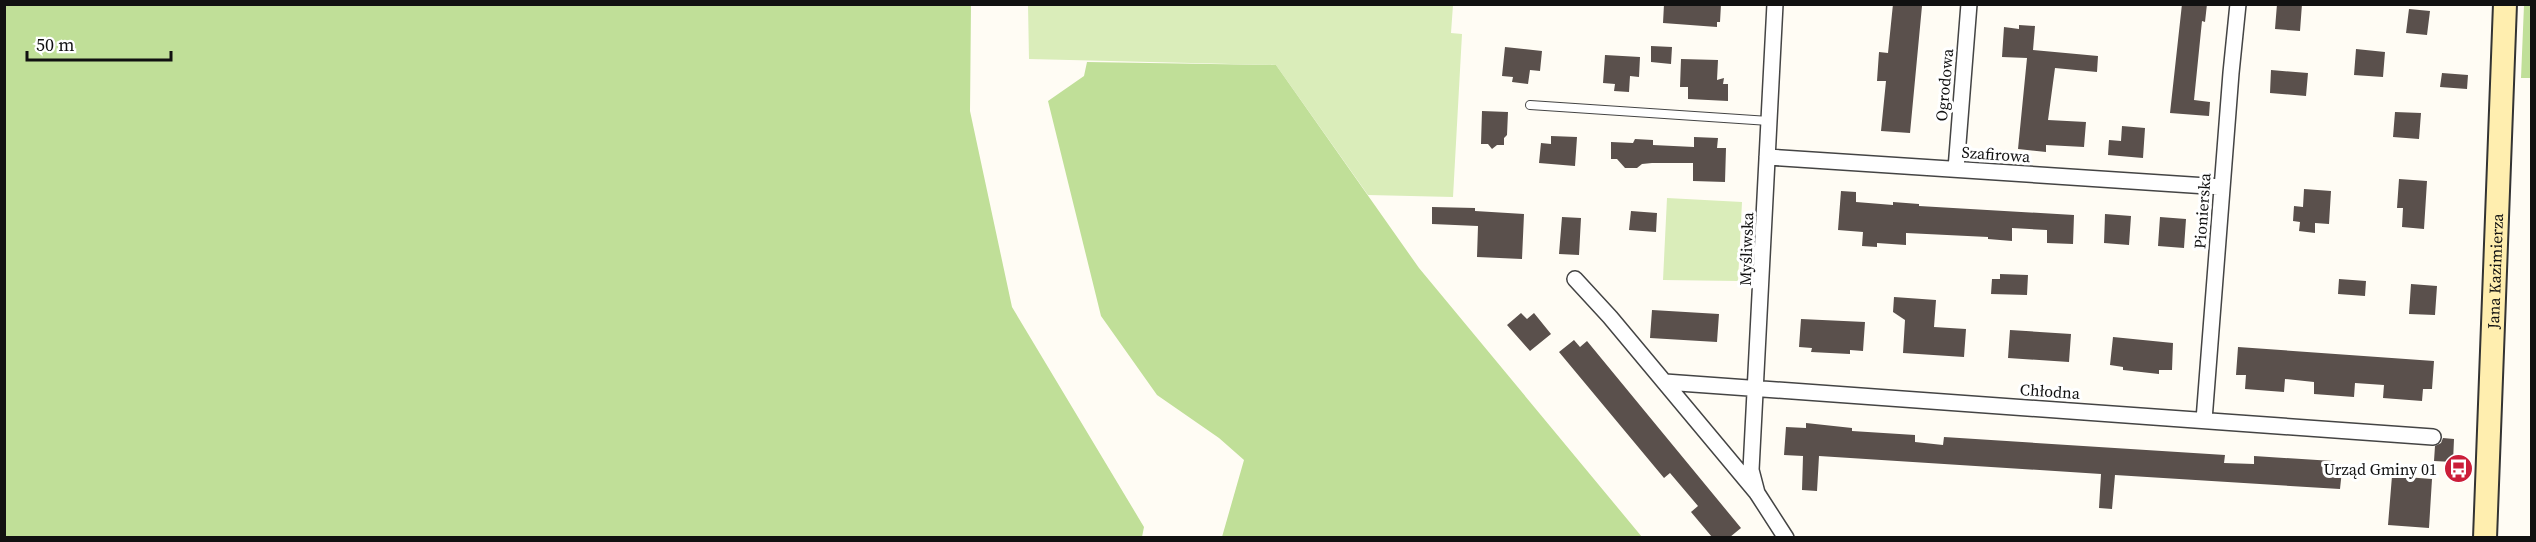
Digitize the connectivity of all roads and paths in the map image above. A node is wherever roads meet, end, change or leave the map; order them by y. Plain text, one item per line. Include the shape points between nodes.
1 (1775, 4) edge
2 (1969, 4) edge
3 (2238, 4) edge
4 (2505, 4) edge
5 (1530, 105) dead end
6 (1769, 121) junction
7 (1767, 157) junction
8 (1956, 169) junction
9 (2222, 187) junction
10 (1575, 279) dead end
11 (1665, 382) junction
12 (1756, 388) junction
13 (2204, 420) junction
14 (2433, 436) dead end
15 (1757, 493) junction
16 (1786, 537) edge
17 (2484, 537) edge

1 - 6 street, Myśliwska
2 - 8 street, Ogrodowa
3 - 9 street, Pionierska
4 - 17 main road, Jana Kazimierza
5 - 6 lane
6 - 7 street, Myśliwska
7 - 8 street, Szafirowa
7 - 12 street, Myśliwska
8 - 9 street, Szafirowa
9 - 13 street, Pionierska
10 - 11 street, Myśliwska
11 - 12 street, Chłodna
11 - 15 street, Myśliwska
12 - 13 street, Chłodna
12 - 15 street, Myśliwska via 1751,470
13 - 14 street, Chłodna
15 - 16 street, Myśliwska

